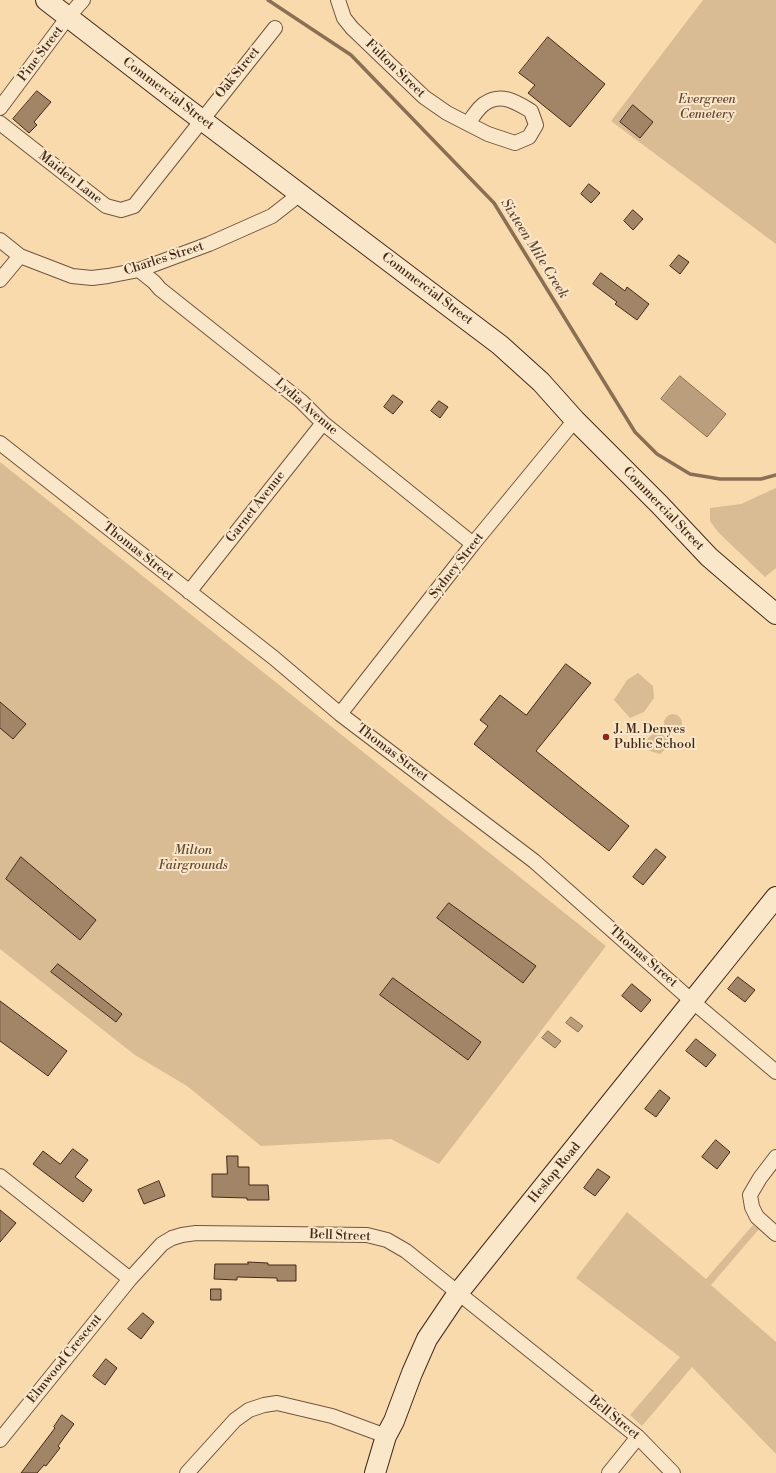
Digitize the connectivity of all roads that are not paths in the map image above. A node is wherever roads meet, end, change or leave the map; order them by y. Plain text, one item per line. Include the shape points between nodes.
1 (46, 0) edge
2 (83, 0) edge
3 (338, 0) edge
4 (68, 17) junction
5 (275, 28) dead end
6 (0, 108) edge
7 (201, 119) junction
8 (0, 123) edge
9 (468, 123) dead end
10 (300, 194) junction
11 (0, 240) edge
12 (20, 256) junction
13 (139, 270) junction
14 (0, 280) edge
15 (576, 420) junction
16 (323, 422) junction
17 (0, 443) edge
18 (473, 544) junction
19 (189, 592) junction
20 (776, 614) edge
21 (340, 714) junction
22 (776, 897) edge
23 (692, 1001) junction
24 (776, 1072) edge
25 (776, 1157) edge
26 (0, 1176) edge
27 (776, 1234) edge
28 (130, 1279) junction
29 (458, 1293) junction
30 (386, 1436) junction
31 (638, 1437) junction
32 (0, 1440) edge
33 (187, 1473) edge
34 (375, 1473) edge
35 (609, 1473) edge
36 (673, 1473) edge

1 - 4 street, Commercial Street
2 - 4 street, Pine Street
3 - 9 street, Fulton Street via 344,18 352,28 424,97 447,113
4 - 6 street, Pine Street
4 - 7 street, Commercial Street
5 - 7 street, Oak Street
7 - 8 street, Maiden Lane via 134,206 121,210 106,206
7 - 10 street, Commercial Street
10 - 13 street, Charles Street via 272,216 209,244
10 - 15 street, Commercial Street via 500,345
11 - 12 street, Charles Street
12 - 13 street, Charles Street via 72,276 92,278
12 - 14 street
13 - 16 street, Lydia Avenue via 302,401
15 - 18 street, Sydney Street
15 - 20 street, Commercial Street via 709,557
16 - 18 street, Lydia Avenue
16 - 19 street, Garnet Avenue
17 - 19 street, Thomas Street
18 - 21 street, Sydney Street
19 - 21 street, Thomas Street via 274,658
21 - 23 street, Thomas Street via 534,862
22 - 23 street, Heslop Road
23 - 24 street, Thomas Street
23 - 29 street, Heslop Road
25 - 27 street via 750,1195 757,1216
26 - 28 street
28 - 29 street, Bell Street via 162,1244 182,1235 367,1235 387,1240 406,1251
28 - 32 street, Elmwood Crescent
29 - 30 street, Heslop Road via 427,1339
29 - 31 street, Bell Street
30 - 33 street via 332,1416 278,1403 264,1405 249,1410 235,1420
30 - 34 street, Heslop Road
31 - 35 street
31 - 36 street, Bell Street

